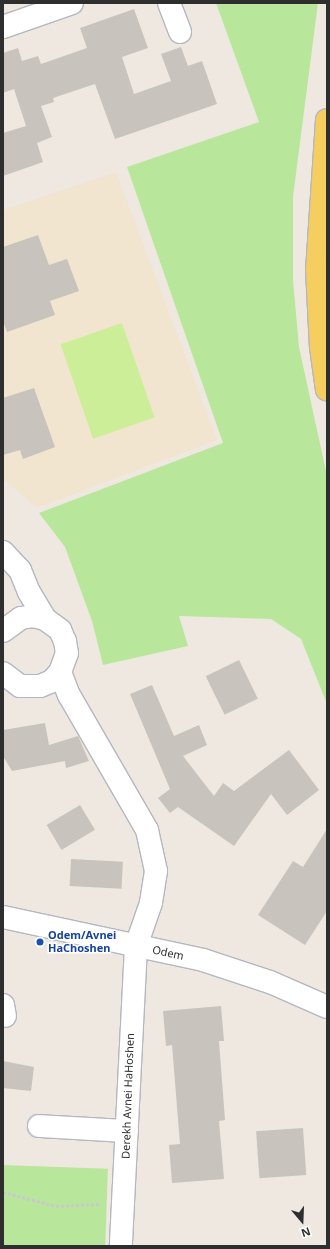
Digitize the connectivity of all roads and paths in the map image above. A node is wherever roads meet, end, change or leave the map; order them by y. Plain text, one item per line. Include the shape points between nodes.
1 (72, 3) edge
2 (169, 3) edge
3 (3, 27) edge
4 (180, 32) dead end
5 (327, 120) edge
6 (327, 390) edge
7 (3, 552) edge
8 (45, 619) junction
9 (5, 624) edge
10 (60, 672) junction
11 (3, 673) edge
12 (3, 917) edge
13 (136, 946) junction
14 (327, 1007) edge
15 (39, 1126) dead end
16 (127, 1132) junction
17 (3, 1192) edge
18 (123, 1202) junction
19 (121, 1246) edge

1 - 3 street
2 - 4 street
5 - 6 main road via 317,269 321,347
7 - 8 street via 20,570 28,592
8 - 9 street via 33,616
8 - 10 street via 60,630 65,641 66,661
10 - 11 street via 52,681 28,687 10,680
10 - 13 street, Derekh Avnei HaHoshen via 69,695 147,830 153,849 155,886
12 - 13 street, Odem
13 - 14 street, Odem via 203,960 270,982
13 - 16 street, Derekh Avnei HaHoshen
15 - 16 street
16 - 18 street, Derekh Avnei HaHoshen
17 - 18 path via 56,1206 90,1206
18 - 19 street, Derekh Avnei HaHoshen

